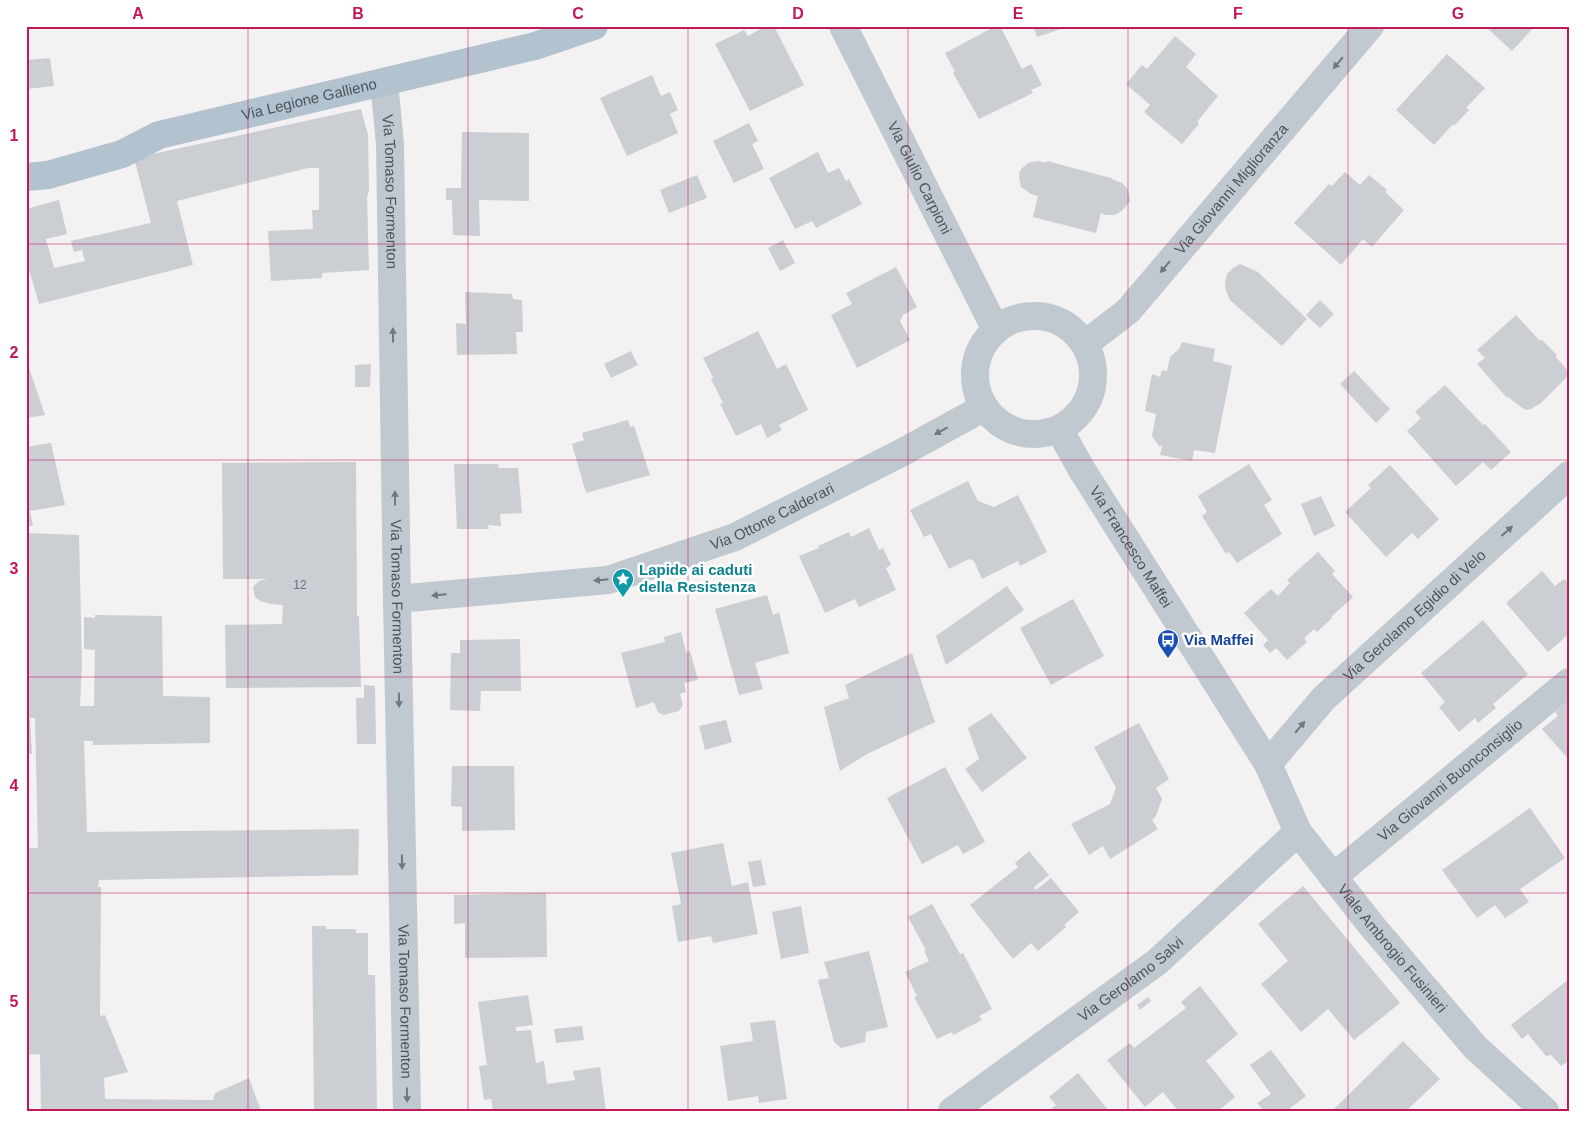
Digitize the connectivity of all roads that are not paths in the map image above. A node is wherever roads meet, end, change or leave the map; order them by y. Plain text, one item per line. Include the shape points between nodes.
1 (594, 26) edge
2 (843, 26) edge
3 (1370, 26) edge
4 (384, 82) junction
5 (26, 177) edge
6 (996, 330) junction
7 (1085, 344) junction
8 (983, 408) junction
9 (1059, 429) junction
10 (1569, 475) edge
11 (397, 599) junction
12 (1569, 682) edge
13 (1268, 764) junction
14 (1298, 832) junction
15 (1333, 877) junction
16 (408, 1111) edge
17 (952, 1111) edge
18 (1545, 1111) edge

1 - 4 main road, Via Legione Gallieno via 535,46
2 - 6 street, Via Giulio Carpioni
3 -> 7 street, Via Giovanni Miglioranza via 1128,311
4 - 5 main road, Via Legione Gallieno via 159,135 122,154 48,175
11 -> 4 street, Via Tomaso Formenton via 390,153
6 - 7 street via 1012,320 1051,318 1071,328
6 - 8 street via 984,342 976,358 976,392
7 - 9 street via 1092,365 1093,385 1086,404 1074,419
8 - 9 street via 1008,429 1024,434
8 -> 11 street, Via Ottone Calderari via 735,537 608,580
9 - 13 street, Via Francesco Maffei
13 -> 10 street, Via Gerolamo Egidio di Velo via 1324,698
11 -> 16 street, Via Tomaso Formenton
12 - 15 street, Via Giovanni Buonconsiglio
13 - 14 street, Viale Ambrogio Fusinieri
14 - 15 street, Viale Ambrogio Fusinieri
14 - 17 street, Via Gerolamo Salvi via 1157,962
15 - 18 street, Viale Ambrogio Fusinieri via 1475,1048

